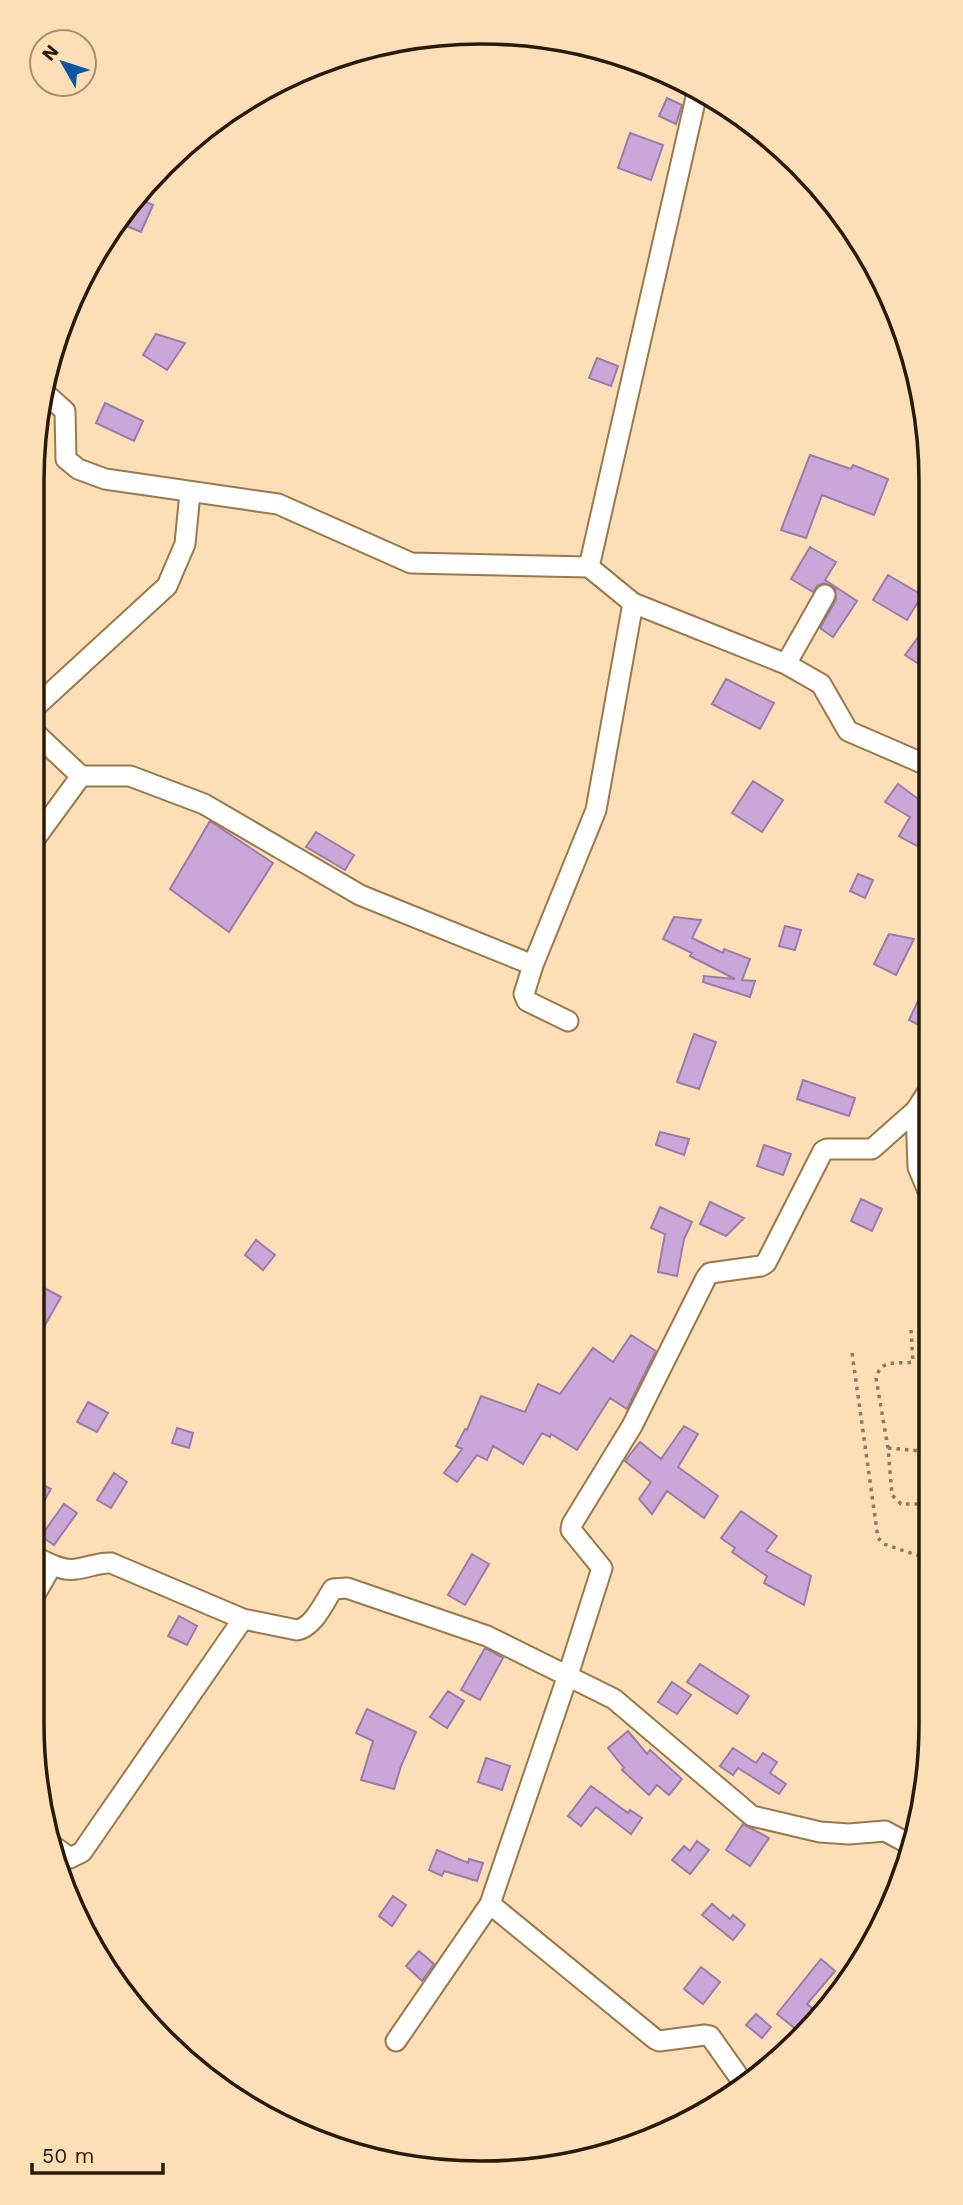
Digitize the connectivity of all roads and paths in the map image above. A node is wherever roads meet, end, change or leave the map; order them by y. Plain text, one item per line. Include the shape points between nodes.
1 (695, 100) edge
2 (51, 399) edge
3 (190, 493) junction
4 (589, 567) junction
5 (825, 595) dead end
6 (633, 603) junction
7 (786, 664) junction
8 (44, 699) edge
9 (44, 741) edge
10 (919, 762) edge
11 (81, 776) junction
12 (44, 827) edge
13 (533, 965) junction
14 (568, 1021) dead end
15 (919, 1105) edge
16 (916, 1110) junction
17 (919, 1169) edge
18 (911, 1330) dead end
19 (852, 1353) dead end
20 (888, 1448) junction
21 (919, 1451) edge
22 (919, 1504) edge
23 (919, 1555) edge
24 (44, 1561) edge
25 (52, 1565) junction
26 (44, 1579) edge
27 (243, 1619) junction
28 (568, 1675) junction
29 (903, 1840) edge
30 (64, 1854) edge
31 (490, 1904) junction
32 (396, 2041) dead end
33 (740, 2077) dead end

1 - 4 street
2 - 3 street via 65,411 66,459 78,469 105,479
3 - 4 street via 278,504 411,563
3 - 8 street via 185,544 167,586
4 - 6 street
5 - 7 street
6 - 7 street
6 - 13 street via 596,810
7 - 10 street via 824,688 848,731
9 - 11 street
11 - 12 street
11 - 13 street via 130,776 204,804 360,895
13 - 14 street via 524,993 527,1001
15 - 16 street
16 - 17 street
16 - 28 street via 872,1149 823,1151 766,1263 710,1273 706,1278 632,1426 572,1524 571,1530 602,1568
18 - 20 path via 913,1362 884,1364 876,1378
19 - 23 path via 878,1538
20 - 21 path
20 - 22 path via 892,1495 901,1504
24 - 25 street
25 - 26 street
25 - 27 street via 75,1570 111,1563
27 - 28 street via 304,1629 333,1589 348,1588 487,1636
27 - 30 street via 82,1852 70,1858
28 - 29 street via 621,1703 752,1816 820,1832 886,1831
28 - 31 street
31 - 32 street
31 - 33 street via 655,2039 710,2036

